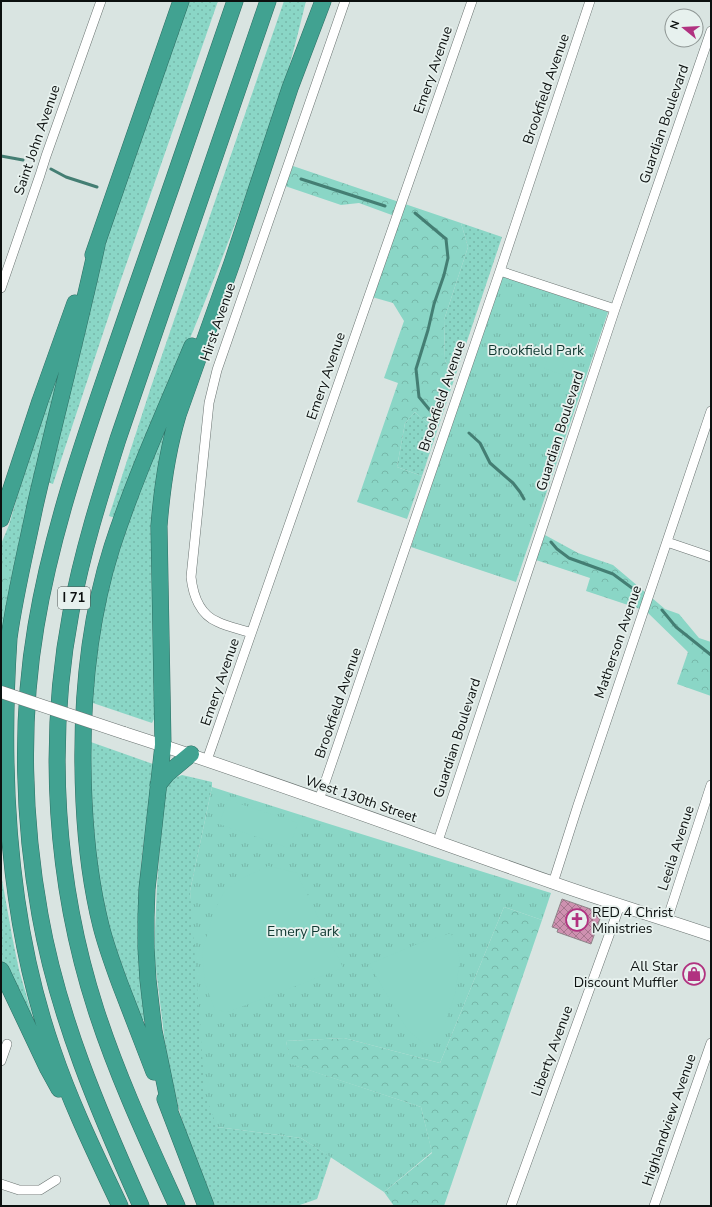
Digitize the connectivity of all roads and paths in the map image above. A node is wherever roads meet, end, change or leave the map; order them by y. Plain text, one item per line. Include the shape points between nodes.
1 (100, 1) edge
2 (181, 1) edge
3 (235, 1) edge
4 (268, 1) edge
5 (313, 1) edge
6 (323, 1) edge
7 (345, 1) edge
8 (472, 1) edge
9 (590, 1) edge
10 (711, 31) edge
11 (290, 88) junction
12 (254, 195) junction
13 (97, 245) junction
14 (500, 271) junction
15 (1, 288) edge
16 (615, 309) junction
17 (711, 411) edge
18 (1, 519) edge
19 (667, 542) junction
20 (711, 557) edge
21 (251, 633) junction
22 (1, 692) edge
23 (163, 745) junction
24 (191, 754) junction
25 (207, 760) junction
26 (158, 785) junction
27 (711, 785) edge
28 (319, 800) junction
29 (438, 841) junction
30 (553, 883) junction
31 (620, 905) junction
32 (667, 920) junction
33 (711, 935) edge
34 (1, 970) edge
35 (711, 1043) edge
36 (7, 1044) dead end
37 (1, 1061) edge
38 (170, 1109) junction
39 (89, 1141) junction
40 (56, 1180) dead end
41 (1, 1184) edge
42 (120, 1206) edge
43 (141, 1206) edge
44 (177, 1206) edge
45 (206, 1206) edge
46 (512, 1206) edge
47 (654, 1206) edge

1 - 15 street, Saint John Avenue
2 - 13 highway
3 - 43 highway, I 71 via 70,482 35,628 29,679 27,805 40,917 52,969 87,1080
4 - 44 highway, I 71 via 99,499 71,613 61,686 59,811 63,860 76,936 96,1010 112,1056
5 - 11 highway
6 - 11 highway
7 - 21 street, Hirst Avenue via 217,370 209,402 192,589 198,603 216,622
8 - 21 street, Emery Avenue
9 - 14 street, Brookfield Avenue
10 - 16 street, Guardian Boulevard
11 - 12 highway
12 - 23 highway via 178,415 166,464 159,526
12 - 38 highway via 111,549 96,613 87,672 83,777 85,823 95,897 101,928 112,960
13 - 18 highway via 82,280
13 - 39 highway via 21,570 6,670 2,744 8,846 24,949 53,1050
14 - 16 street
14 - 28 street, Brookfield Avenue
16 - 29 street, Guardian Boulevard
17 - 19 street, Matherson Avenue
19 - 20 street
19 - 30 street, Matherson Avenue
21 - 25 street, Emery Avenue
22 - 23 main road, West 130th Street, bridge
23 - 24 main road, West 130th Street
23 - 26 highway
24 - 25 main road, West 130th Street
24 - 26 highway
25 - 28 main road, West 130th Street
26 - 38 highway via 147,889 146,948 154,1031
27 - 32 street, Leeila Avenue
28 - 29 main road, West 130th Street
29 - 30 main road, West 130th Street
30 - 31 main road, West 130th Street
31 - 32 main road, West 130th Street
31 - 46 street, Liberty Avenue
32 - 33 main road, West 130th Street
34 - 39 highway via 48,1069
35 - 47 street, Highlandview Avenue
36 - 37 street
38 - 45 highway
39 - 42 highway
40 - 41 street via 40,1190 19,1190

